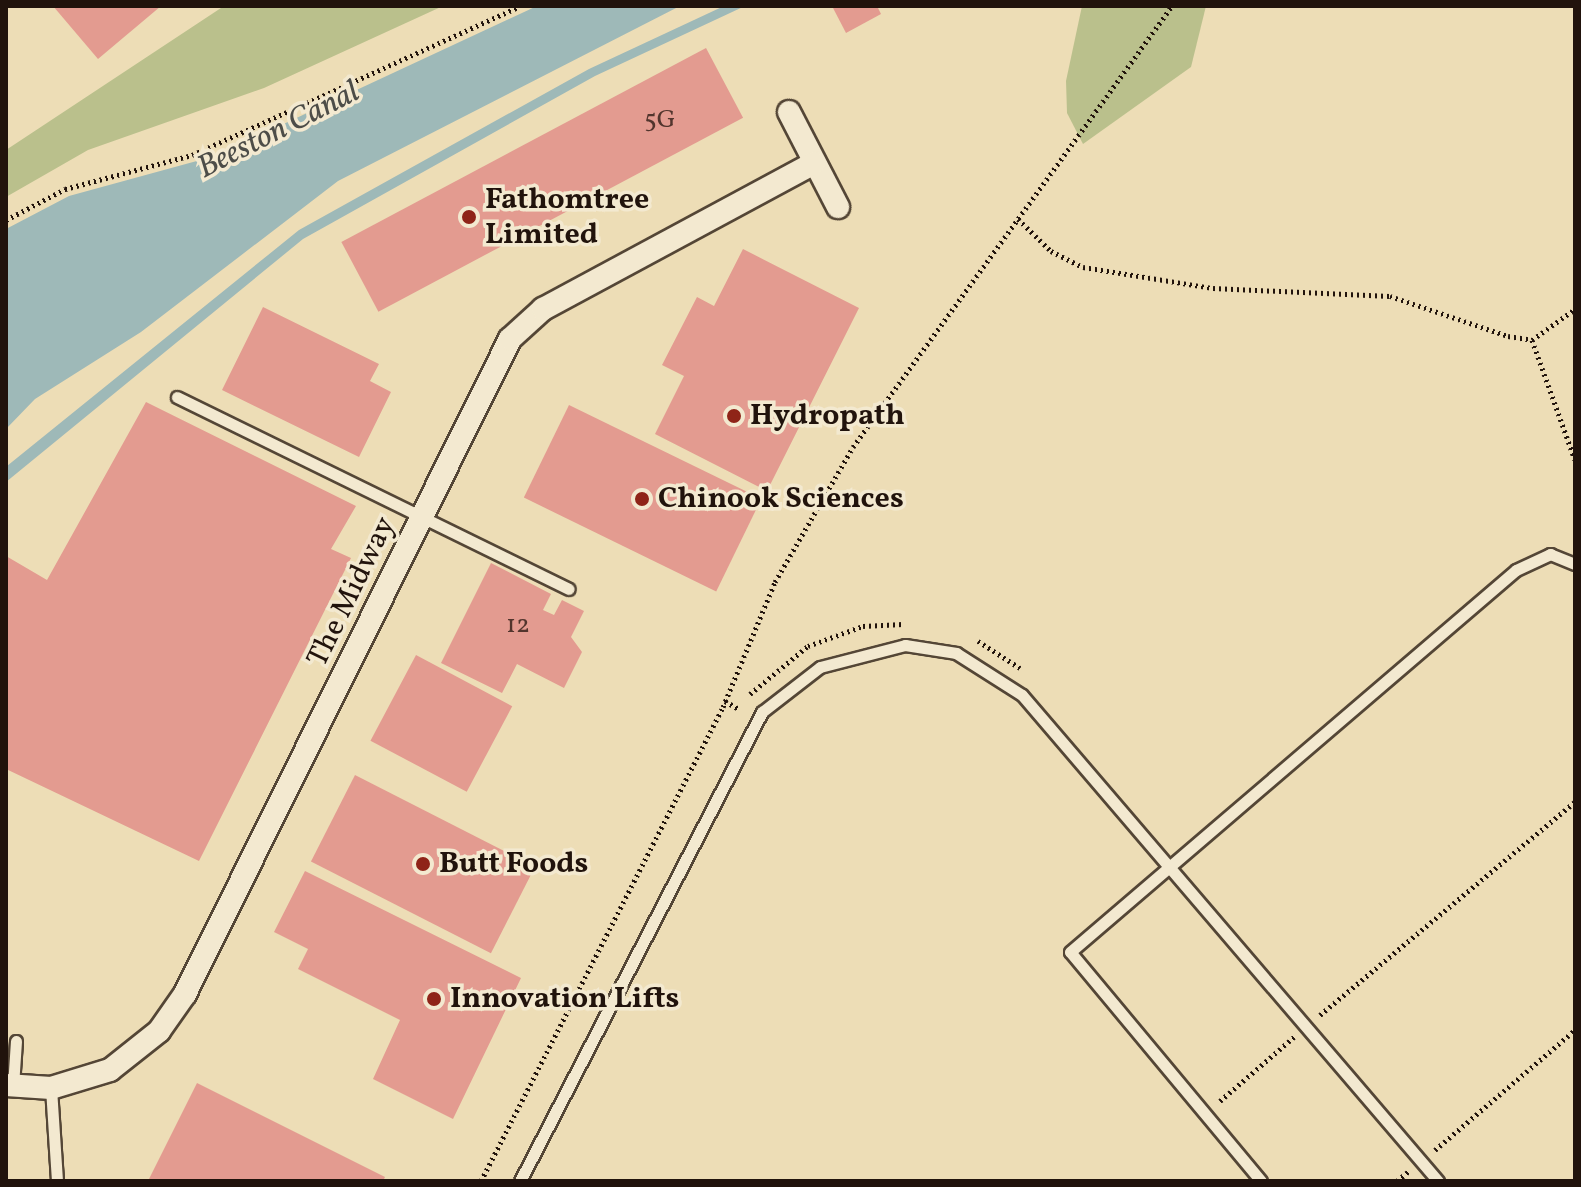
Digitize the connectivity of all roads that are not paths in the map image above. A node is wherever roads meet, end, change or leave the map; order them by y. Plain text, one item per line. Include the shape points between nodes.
1 (789, 112) dead end
2 (814, 163) junction
3 (838, 207) dead end
4 (177, 397) dead end
5 (422, 518) junction
6 (1575, 564) edge
7 (569, 589) dead end
8 (1173, 869) junction
9 (16, 1041) dead end
10 (9, 1085) edge
11 (51, 1088) junction
12 (57, 1181) edge
13 (520, 1181) edge
14 (1261, 1181) edge
15 (1438, 1181) edge

1 - 2 street
2 - 3 street
2 - 5 street, The Midway via 532,319 510,339
4 - 5 lane
5 - 7 lane
5 - 11 street, The Midway via 185,994 159,1031 110,1070
6 - 8 lane via 1550,554 1516,570
8 - 13 lane via 1022,695 984,665 905,645 820,667 781,693 749,733
8 - 14 lane via 1070,952
8 - 15 lane
9 - 10 lane
10 - 11 street, The Midway
11 - 12 lane

